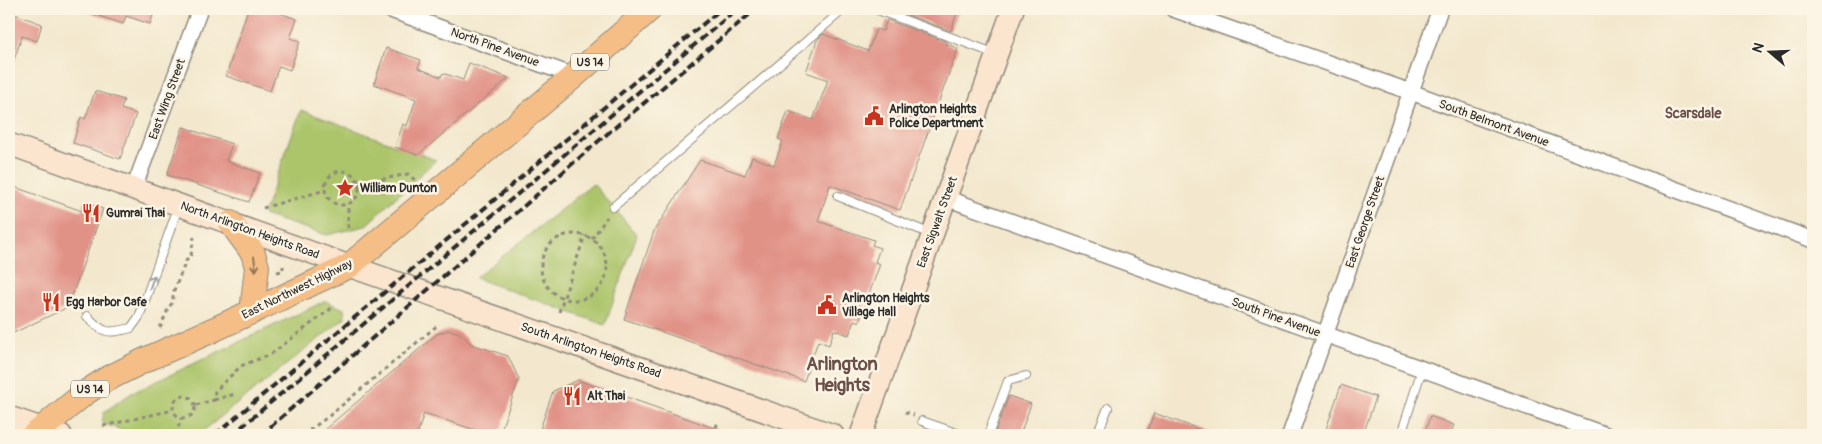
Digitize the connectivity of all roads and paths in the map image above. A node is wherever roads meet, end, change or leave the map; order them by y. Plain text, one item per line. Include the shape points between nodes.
1 (200, 9) edge
2 (388, 9) edge
3 (650, 9) edge
4 (844, 9) edge
5 (875, 9) edge
6 (1013, 9) edge
7 (1173, 9) edge
8 (1440, 9) edge
9 (997, 54) junction
10 (574, 76) junction
11 (1411, 92) junction
12 (9, 144) edge
13 (416, 181) dead end
14 (358, 184) junction
15 (134, 188) junction
16 (325, 190) junction
17 (838, 196) dead end
18 (946, 198) junction
19 (348, 203) junction
20 (179, 204) junction
21 (263, 208) dead end
22 (613, 208) joint
23 (231, 223) junction
24 (348, 228) dead end
25 (586, 235) junction
26 (933, 235) junction
27 (194, 237) dead end
28 (592, 239) junction
29 (1813, 240) edge
30 (349, 266) junction
31 (564, 299) junction
32 (332, 308) dead end
33 (252, 312) junction
34 (559, 312) dead end
35 (87, 316) dead end
36 (439, 324) dead end
37 (160, 328) dead end
38 (1326, 335) junction
39 (1422, 369) junction
40 (1026, 376) dead end
41 (235, 394) dead end
42 (214, 400) junction
43 (196, 405) junction
44 (1108, 408) dead end
45 (174, 410) junction
46 (9, 417) edge
47 (181, 418) junction
48 (922, 421) dead end
49 (718, 422) dead end
50 (103, 426) dead end
51 (45, 433) edge
52 (176, 435) edge
53 (303, 435) edge
54 (713, 435) edge
55 (833, 435) edge
56 (861, 435) edge
57 (962, 435) edge
58 (988, 435) edge
59 (1097, 435) edge
60 (1290, 435) edge
61 (1401, 435) edge
62 (1606, 435) edge

1 - 15 street, East Wing Street
2 - 10 street, North Pine Avenue
3 - 10 main road, East Northwest Highway / US 14
4 - 22 lane
5 - 9 lane
6 - 9 main road, East Sigwalt Street
7 - 11 street, South Belmont Avenue
8 - 11 street, East George Street
9 - 18 main road, East Sigwalt Street
10 - 30 main road, East Northwest Highway / US 14
11 - 29 street, South Belmont Avenue
11 - 38 street, East George Street
12 - 15 main road, North Arlington Heights Road
13 - 14 path via 408,174
14 - 16 path via 347,172 336,172 327,179
14 - 19 path via 357,196
15 - 20 main road, North Arlington Heights Road
16 - 19 path via 333,203
16 - 21 path
17 - 26 lane
18 - 26 main road, East Sigwalt Street
18 - 38 street, South Pine Avenue
19 - 24 path
20 - 23 main road, North Arlington Heights Road
35 -> 20 lane via 99,328 112,333 131,328 139,317
22 - 28 path
23 - 30 main road, North Arlington Heights Road
23 -> 33 main road via 253,253 257,267
25 - 28 path
25 - 31 path
25 - 31 path via 564,235 555,239 542,256 542,277 554,294
26 - 56 main road, East Sigwalt Street
27 - 37 path via 173,302
28 - 31 path via 600,246 606,261 606,276 594,294 574,301
30 - 33 main road, East Northwest Highway / US 14
30 - 55 main road, South Arlington Heights Road
31 - 34 path
32 - 42 path via 271,354 241,366 214,391
33 - 51 main road, East Northwest Highway / US 14 via 105,380 84,393
36 - 53 path
38 - 39 street, South Pine Avenue
38 - 60 street, East George Street
39 - 61 lane
39 - 62 street, South Pine Avenue
40 - 58 lane via 1008,382
41 - 42 path
42 - 43 path
43 - 45 path via 189,396 182,396 176,399
43 - 47 path via 189,418
44 - 59 lane
45 - 47 path
45 - 50 path
46 - 51 main road
47 - 52 path
48 - 57 lane
49 - 54 path

